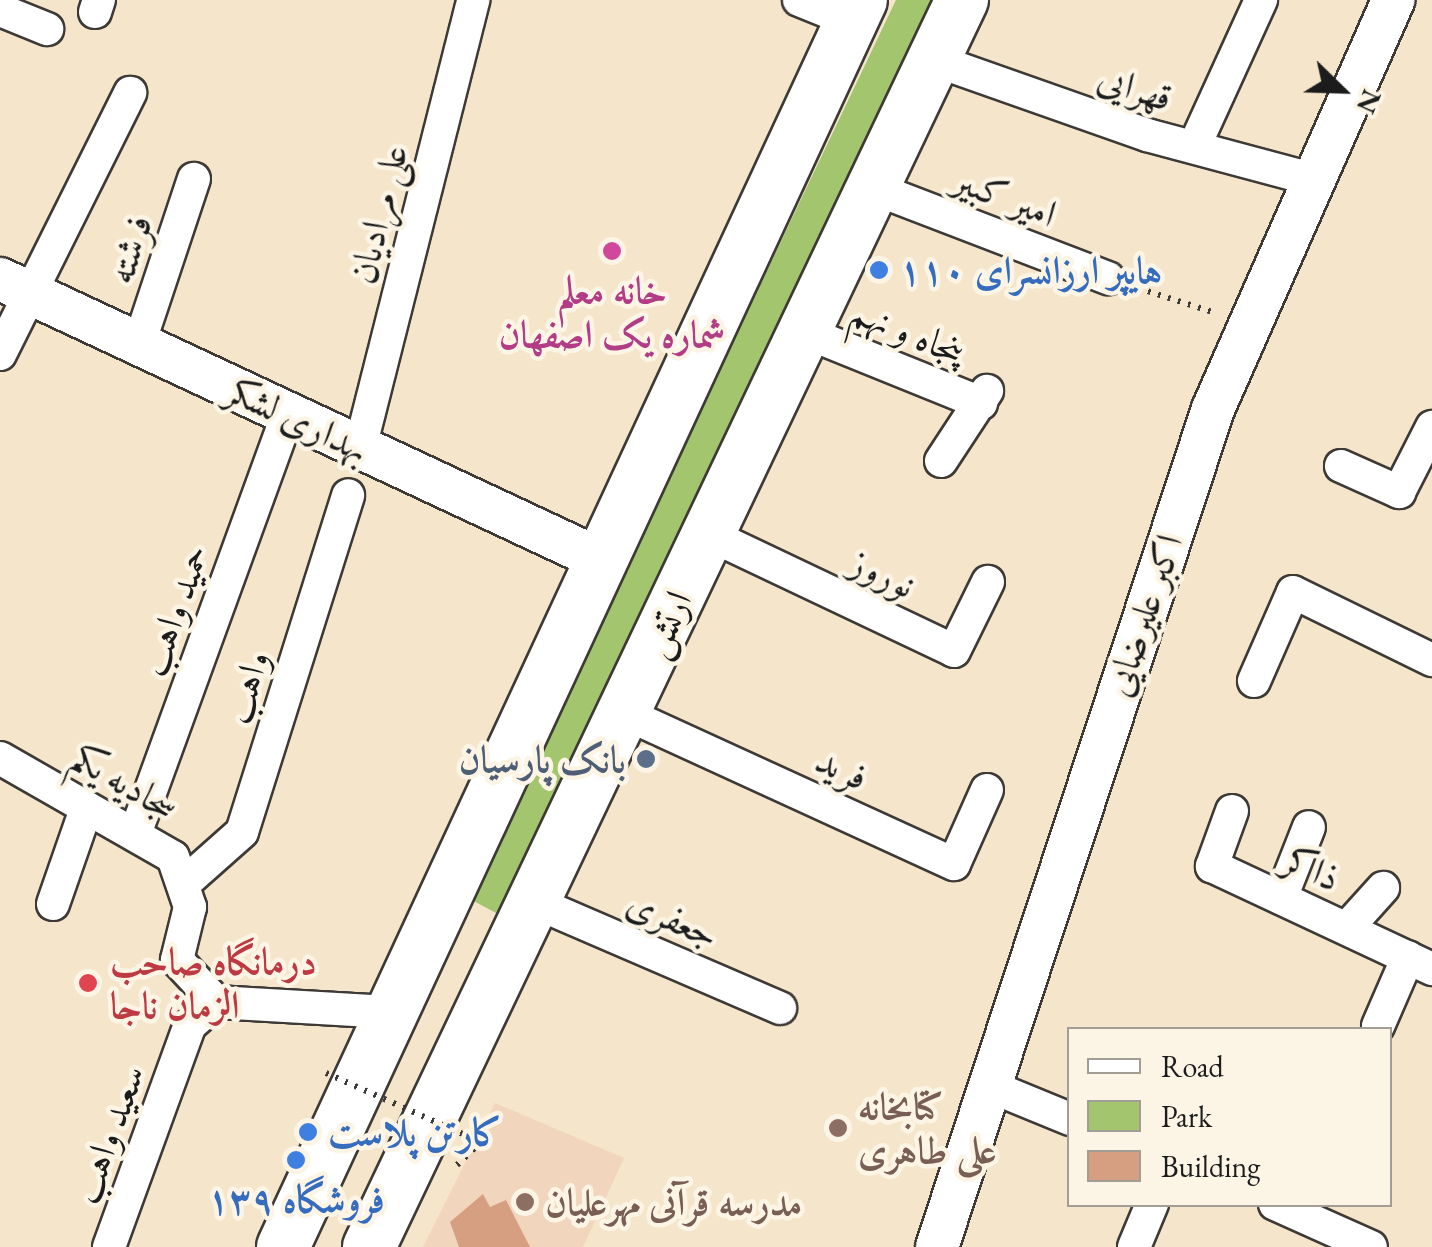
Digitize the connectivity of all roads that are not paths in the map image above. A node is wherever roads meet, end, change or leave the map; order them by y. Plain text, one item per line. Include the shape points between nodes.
1 (473, 0) edge
2 (799, 0) edge
3 (962, 0) edge
4 (1262, 0) edge
5 (1393, 0) edge
6 (0, 10) edge
7 (856, 11) edge
8 (47, 29) dead end
9 (934, 60) junction
10 (130, 93) dead end
11 (1194, 147) junction
12 (194, 178) dead end
13 (1316, 180) junction
14 (873, 188) junction
15 (1108, 278) road end
16 (15, 286) edge
17 (804, 332) junction
18 (139, 344) junction
19 (0, 354) edge
20 (288, 414) junction
21 (1432, 426) edge
22 (360, 448) junction
23 (941, 462) dead end
24 (1341, 466) dead end
25 (348, 496) dead end
26 (708, 534) junction
27 (597, 558) junction
28 (988, 582) dead end
29 (1432, 660) edge
30 (1254, 681) dead end
31 (624, 713) junction
32 (0, 758) edge
33 (987, 790) dead end
34 (86, 809) junction
35 (1232, 811) dead end
36 (1308, 827) dead end
37 (135, 834) junction
38 (188, 880) junction
39 (1384, 888) dead end
40 (1281, 898) junction
41 (534, 902) junction
42 (53, 904) dead end
43 (1347, 928) junction
44 (1420, 963) edge
45 (216, 1002) junction
46 (780, 1008) dead end
47 (389, 1012) junction
48 (1378, 1026) dead end
49 (992, 1087) junction
50 (1067, 1118) edge
51 (1151, 1207) edge
52 (1281, 1207) edge
53 (373, 1243) edge
54 (284, 1246) edge
55 (109, 1247) edge
56 (937, 1247) edge
57 (1134, 1247) edge
58 (1371, 1247) edge

1 - 22 street, علی مرادیان
2 - 7 street
3 - 9 main road, ارتش
4 - 11 street
5 - 13 street, اکبر علیرضایی
6 - 8 street
7 - 27 main road
9 - 11 street, قهرایی
9 - 14 main road, ارتش
10 - 16 street
11 - 13 street, قهرایی
12 - 18 street, فرشته
13 - 49 street, اکبر علیرضایی via 1207,427
14 - 15 street, امیر کبیر
14 - 17 main road, ارتش
16 - 18 street, بهداری لشکر
16 - 19 street
17 - 23 street, پنجاه و نهم via 984,397
17 - 26 main road, ارتش
18 - 20 street, بهداری لشکر
20 - 22 street, بهداری لشکر
20 - 37 street, حمید واهب
21 - 24 street via 1399,492
22 - 27 street, بهداری لشکر
25 - 38 street, واهب via 242,832
26 - 28 street, نوروز via 954,651
26 - 31 main road, ارتش
27 - 47 main road
29 - 30 street via 1293,592
31 - 33 street, فرید via 954,864
31 - 41 main road, ارتش
32 - 34 street, سجادیه یکم
34 - 37 street, سجادیه یکم
34 - 42 street
35 - 40 street, ذاکر via 1212,866
36 - 40 street
37 - 38 street, سجادیه یکم via 172,857
38 - 45 street, سجادیه یکم via 177,960
39 - 43 street
40 - 43 street, ذاکر
41 - 46 street, جعفری
41 - 53 main road, ارتش
43 - 44 street, ذاکر
44 - 48 street
45 - 47 street
45 - 55 street, سعید واهب via 190,1025
47 - 54 main road
49 - 50 street
49 - 56 street, اکبر علیرضایی
51 - 57 street
52 - 58 street

